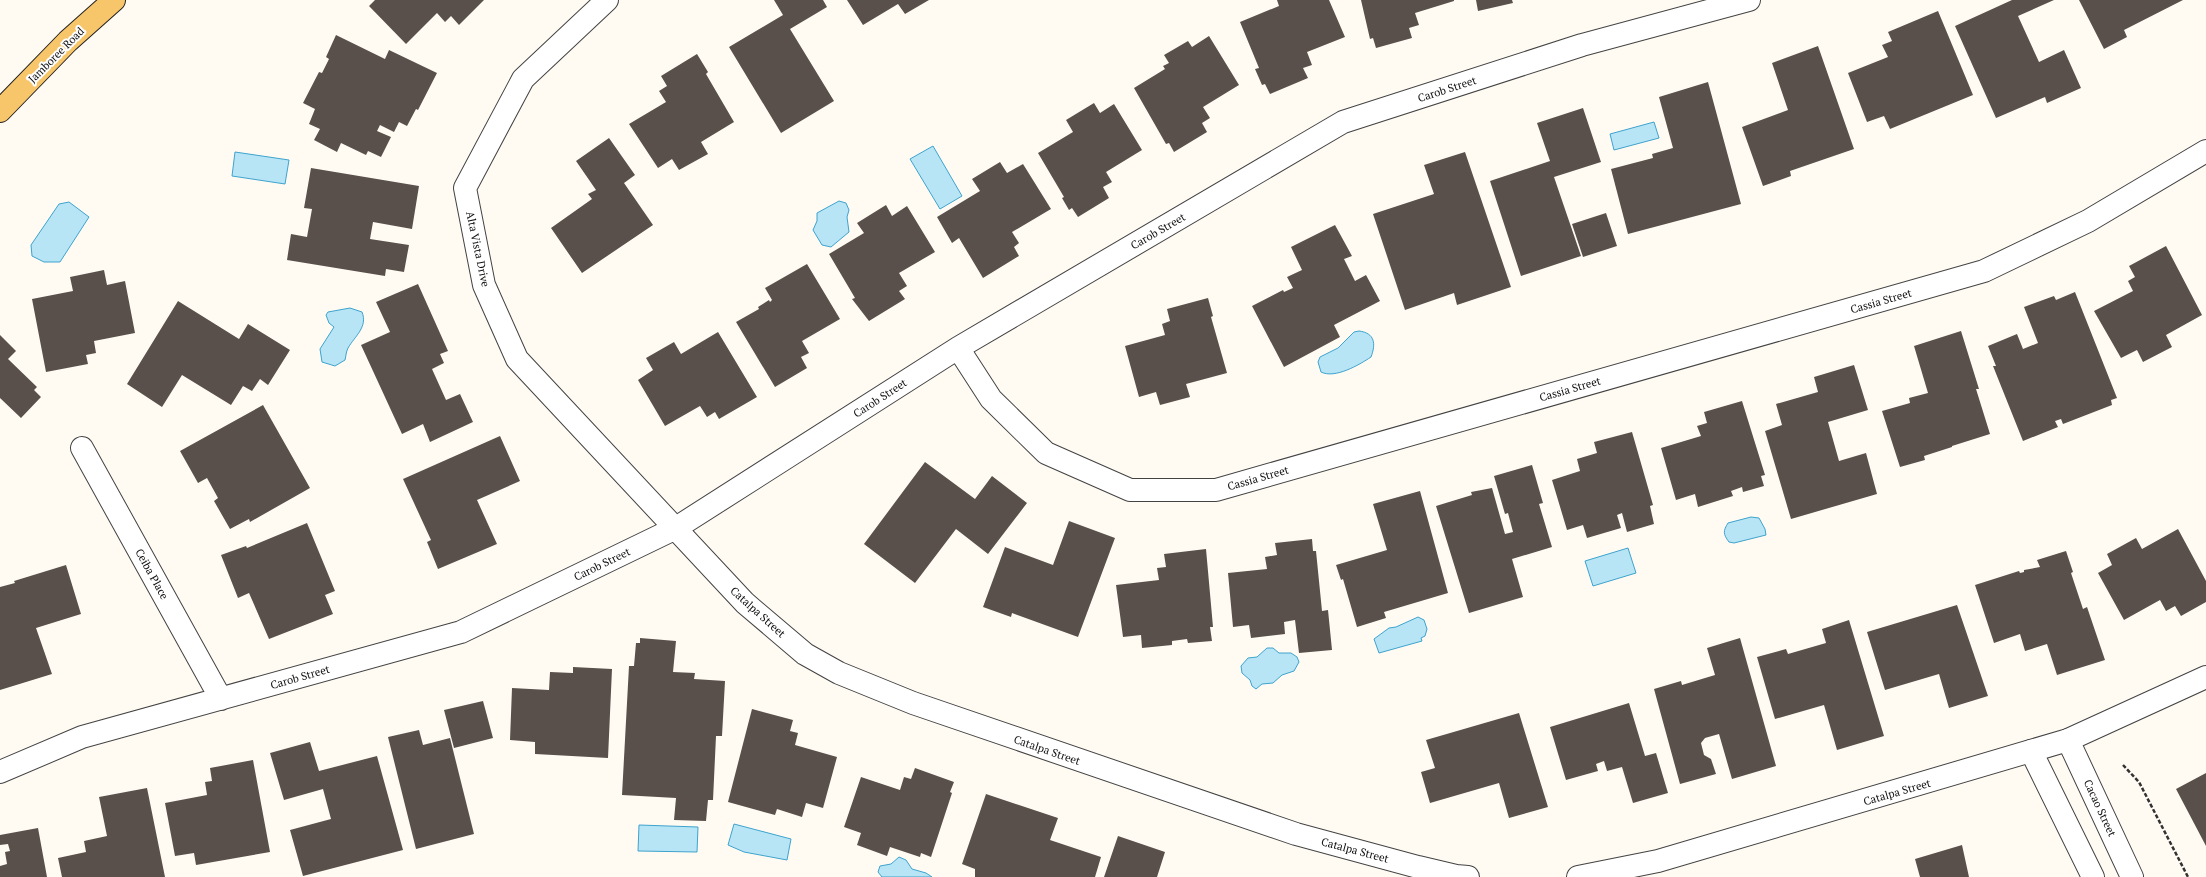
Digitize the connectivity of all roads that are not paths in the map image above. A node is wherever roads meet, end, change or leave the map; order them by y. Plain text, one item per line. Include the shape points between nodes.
1 (114, 0) edge
2 (607, 0) edge
3 (1749, 0) edge
4 (0, 111) edge
5 (2206, 151) edge
6 (958, 348) junction
7 (82, 448) dead end
8 (676, 528) junction
9 (2206, 677) edge
10 (221, 699) junction
11 (2068, 740) junction
12 (2032, 751) junction
13 (0, 772) edge
14 (1468, 877) edge
15 (1578, 877) edge
16 (2093, 877) edge
17 (2132, 877) edge

1 - 4 main road, Jamboree Road via 68,41
2 - 8 street, Alta Vista Drive via 523,79 465,188 484,285 517,359
3 - 6 street, Carob Street via 1582,46 1343,122
5 - 6 street, Cassia Street via 2088,221 1984,272 1216,490 1130,490 1046,453 991,399
6 - 8 street, Carob Street
7 - 10 street, Ceiba Place
8 - 10 street, Carob Street via 461,632
8 - 14 street, Catalpa Street via 745,603 805,654 839,673 913,703 1296,834 1425,869
9 - 11 street, Catalpa Street
10 - 13 street, Carob Street via 82,737
11 - 12 street, Catalpa Street
11 - 17 street, Cacao Street
12 - 15 street, Catalpa Street via 1658,861
12 - 16 street

